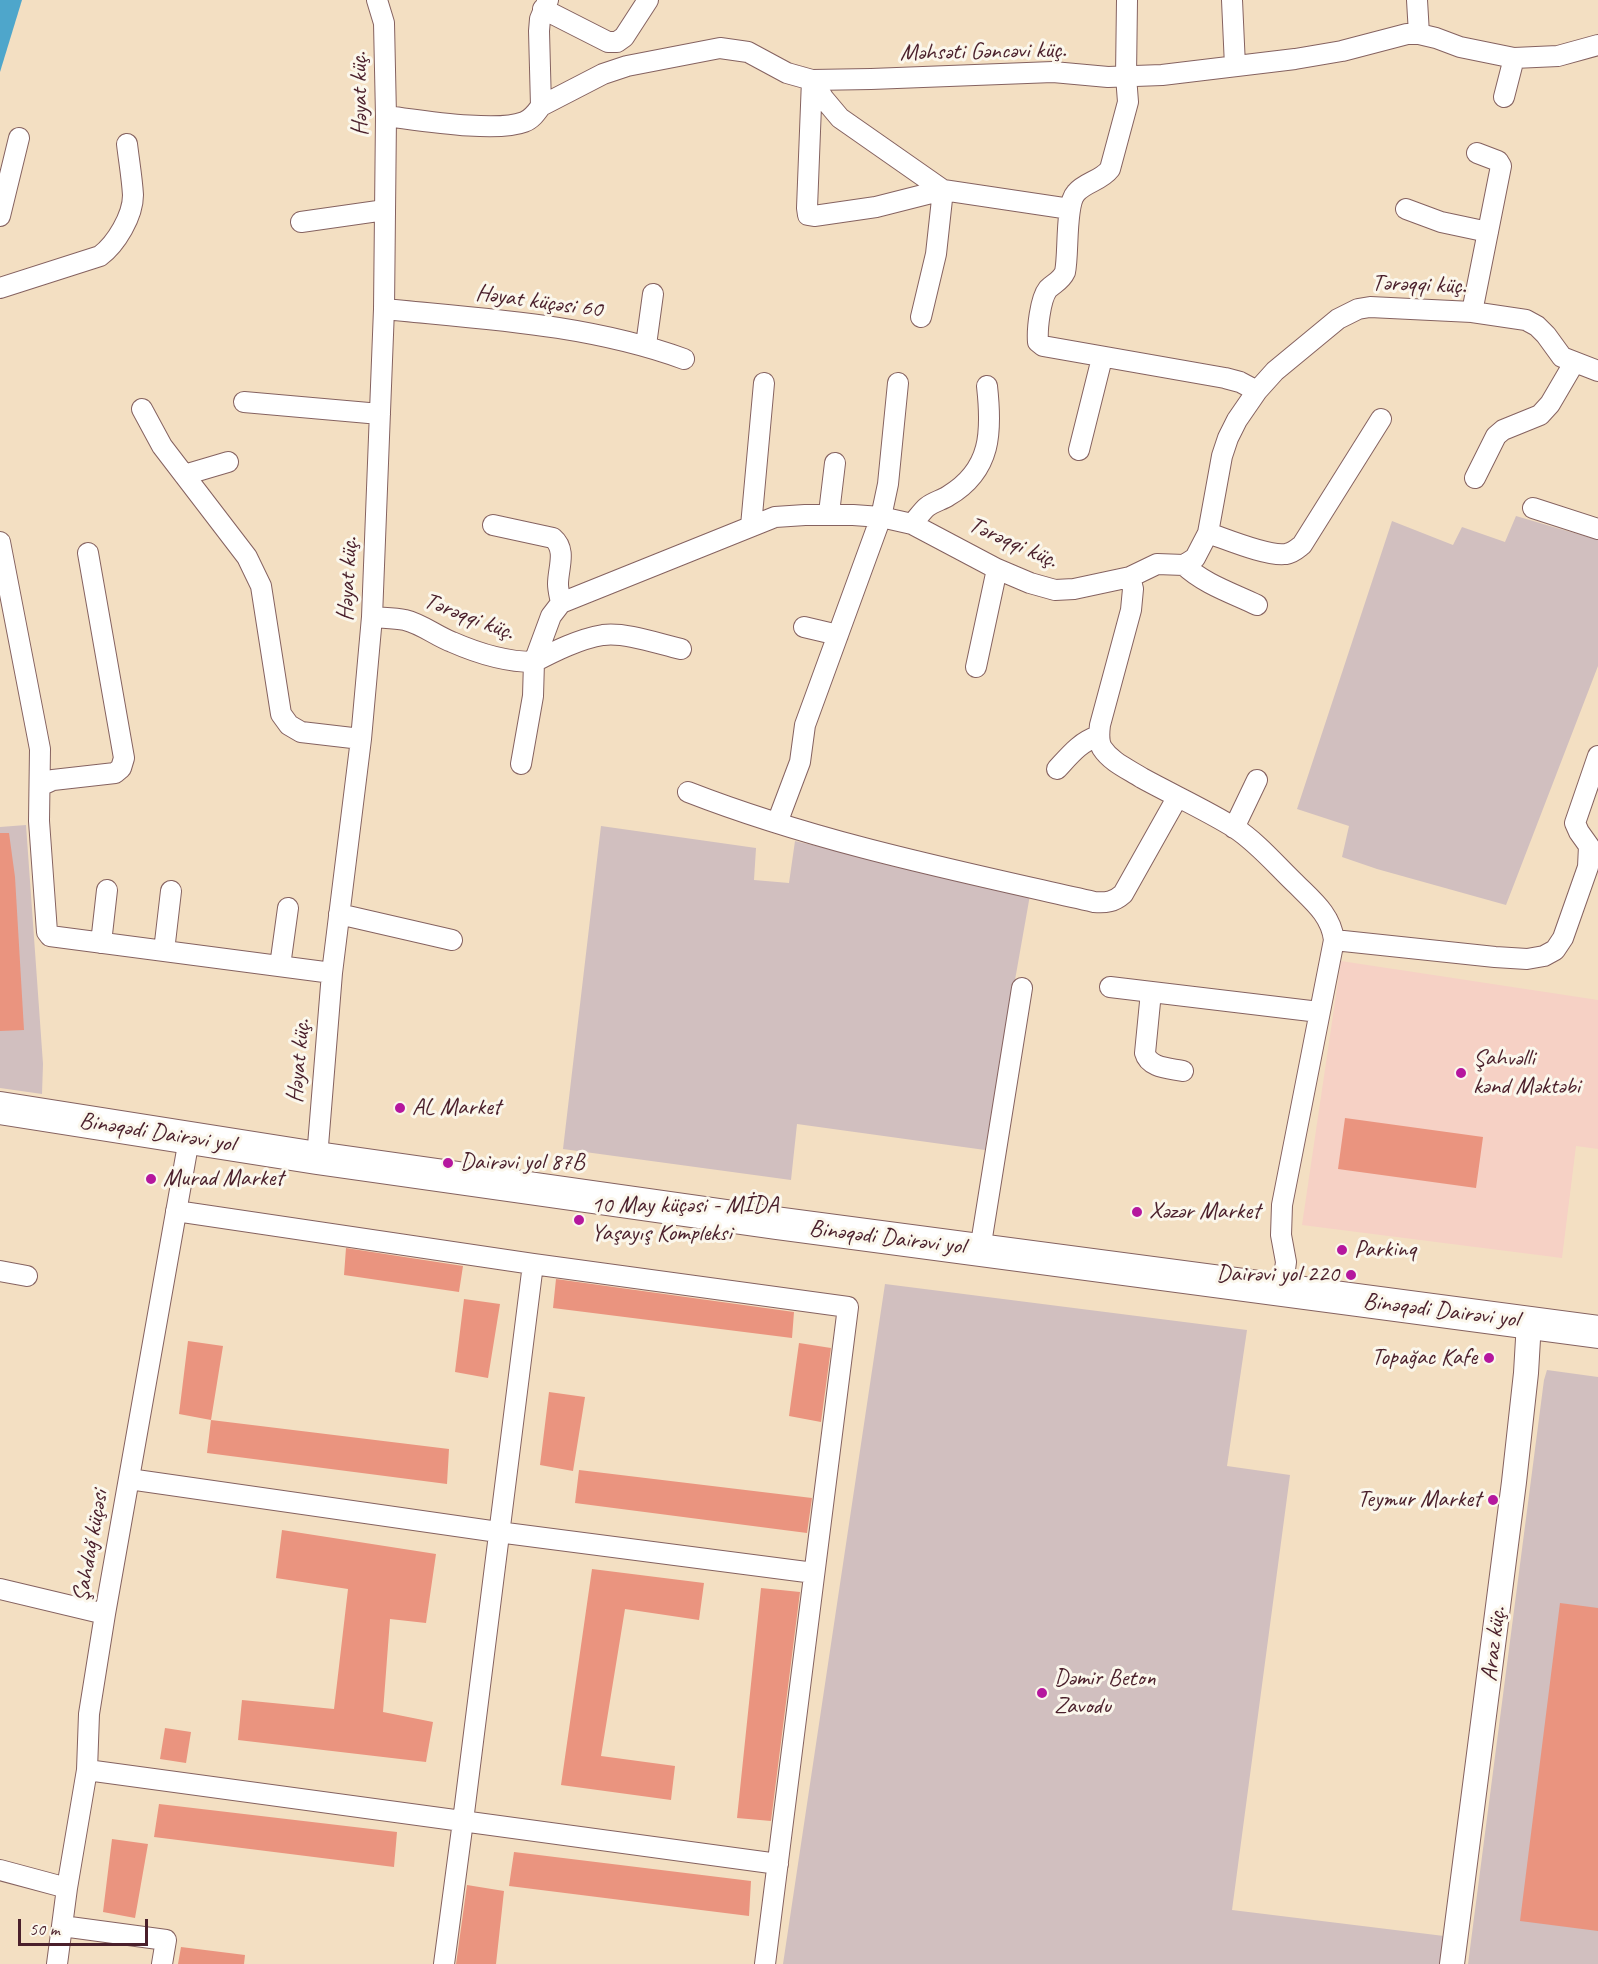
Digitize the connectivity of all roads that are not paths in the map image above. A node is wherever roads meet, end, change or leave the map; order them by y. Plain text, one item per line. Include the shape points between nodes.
1 (377, 0) edge
2 (648, 0) edge
3 (1127, 0) edge
4 (1232, 0) edge
5 (1417, 0) edge
6 (545, 5) edge
7 (1419, 34) junction
8 (1598, 45) edge
9 (1514, 58) junction
10 (1235, 66) junction
11 (1126, 76) junction
12 (812, 80) junction
13 (1504, 97) dead end
14 (541, 106) junction
15 (386, 116) junction
16 (19, 138) dead end
17 (127, 144) dead end
18 (1477, 153) dead end
19 (943, 190) junction
20 (1070, 209) junction
21 (1406, 209) dead end
22 (386, 210) junction
23 (0, 216) edge
24 (301, 222) dead end
25 (1488, 232) junction
26 (0, 288) edge
27 (653, 294) dead end
28 (384, 309) junction
29 (1472, 312) junction
30 (921, 317) dead end
31 (646, 345) junction
32 (1102, 358) junction
33 (684, 359) dead end
34 (1574, 363) junction
35 (1598, 371) edge
36 (764, 383) dead end
37 (898, 383) dead end
38 (987, 386) dead end
39 (1257, 391) junction
40 (244, 402) dead end
41 (142, 409) dead end
42 (380, 414) junction
43 (1381, 419) dead end
44 (1079, 450) dead end
45 (228, 462) dead end
46 (835, 463) dead end
47 (184, 475) junction
48 (1475, 478) dead end
49 (1533, 508) dead end
50 (829, 513) junction
51 (881, 518) junction
52 (912, 524) junction
53 (493, 525) dead end
54 (751, 526) junction
55 (1598, 529) edge
56 (1208, 533) junction
57 (0, 542) edge
58 (88, 554) dead end
59 (1184, 565) junction
60 (997, 569) junction
61 (1130, 577) junction
62 (561, 603) junction
63 (1257, 605) dead end
64 (372, 617) junction
65 (804, 627) dead end
66 (838, 635) junction
67 (681, 649) dead end
68 (534, 662) junction
69 (976, 667) dead end
70 (1098, 736) junction
71 (361, 739) junction
72 (1598, 756) edge
73 (521, 764) dead end
74 (1057, 769) dead end
75 (1257, 780) dead end
76 (40, 786) junction
77 (688, 792) dead end
78 (1177, 798) junction
79 (777, 823) junction
80 (1234, 828) junction
81 (107, 890) dead end
82 (171, 891) dead end
83 (288, 908) dead end
84 (339, 914) junction
85 (452, 940) dead end
86 (1334, 940) junction
87 (101, 943) junction
88 (164, 951) junction
89 (280, 966) junction
90 (332, 973) junction
91 (1110, 987) dead end
92 (1022, 988) dead end
93 (1151, 992) junction
94 (1319, 1012) junction
95 (1183, 1071) dead end
96 (0, 1108) edge
97 (189, 1139) junction
98 (317, 1158) junction
99 (176, 1211) junction
100 (980, 1250) junction
101 (533, 1264) junction
102 (0, 1271) edge
103 (27, 1276) dead end
104 (1282, 1291) junction
105 (1529, 1322) junction
106 (1598, 1332) edge
107 (129, 1479) junction
108 (498, 1532) junction
109 (814, 1573) junction
110 (0, 1590) edge
111 (105, 1614) junction
112 (87, 1770) junction
113 (463, 1821) junction
114 (778, 1864) junction
115 (0, 1870) edge
116 (67, 1888) junction
117 (62, 1926) junction
118 (57, 1964) edge
119 (162, 1964) edge
120 (444, 1964) edge
121 (765, 1964) edge
122 (1452, 1964) edge

1 - 15 street, Həyat küç. via 384,23
2 - 6 street via 617,42 608,42
3 - 11 street
4 - 10 street
5 - 7 street
6 - 14 street via 539,31
7 - 9 street, Məhsəti Gəncəvi küç.
7 - 10 street, Məhsəti Gəncəvi küç. via 1391,37 1342,51
8 - 9 street, Məhsəti Gəncəvi küç. via 1558,56
9 - 13 street
10 - 11 street, Məhsəti Gəncəvi küç.
11 - 12 street, Məhsəti Gəncəvi küç. via 1053,72
11 - 20 street via 1128,102 1110,169 1104,177 1080,188
12 - 14 street, Məhsəti Gəncəvi küç. via 787,73 748,52 720,48 627,66
12 - 19 street via 840,118
12 - 19 street via 808,215 876,207
14 - 15 street, Məhsəti Gəncəvi küç. via 526,121 510,126
15 - 22 street, Həyat küç.
16 - 23 street
17 - 26 street via 132,203 117,240 100,256
18 - 25 street via 1501,166
19 - 20 street
19 - 30 street via 936,254
20 - 32 street via 1065,272 1043,298 1038,342
21 - 25 street via 1441,222
22 - 24 street
22 - 28 street, Həyat küç.
25 - 29 street
27 - 31 street
28 - 31 street, Həyat küçəsi 60 via 530,324
28 - 42 street, Həyat küç.
29 - 34 street, Tərəqqi küç. via 1526,320 1546,335 1562,357
29 - 39 street, Tərəqqi küç. via 1358,309 1338,319
31 - 33 street, Həyat küçəsi 60
32 - 39 street via 1225,378
32 - 44 street
34 - 35 street, Tərəqqi küç.
34 - 48 street via 1540,415 1496,436
36 - 54 street
37 - 51 street
38 - 52 street via 991,420 985,457 970,479 928,506
39 - 56 street, Tərəqqi küç. via 1228,438
40 - 42 street
41 - 47 street
42 - 64 street, Həyat küç.
43 - 56 street via 1295,551 1274,554
45 - 47 street
46 - 50 street
47 - 71 street via 247,557 261,586 281,714 301,732
49 - 55 street
50 - 51 street, Tərəqqi küç.
50 - 54 street, Tərəqqi küç. via 775,517
51 - 52 street, Tərəqqi küç.
51 - 66 street
52 - 60 street, Tərəqqi küç.
53 - 62 street via 554,538 560,544
54 - 62 street, Tərəqqi küç.
56 - 59 street, Tərəqqi küç. via 1195,558
57 - 76 street via 40,749
58 - 76 street via 124,758 115,773 53,780
59 - 61 street, Tərəqqi küç. via 1157,564
59 - 63 street via 1207,582
60 - 61 street, Tərəqqi küç. via 1055,590
60 - 69 street
61 - 70 street via 1131,610
62 - 68 street, Tərəqqi küç. via 551,616
64 - 68 street, Tərəqqi küç. via 404,620 487,654 516,662
64 - 71 street, Həyat küç.
65 - 66 street
66 - 79 street via 806,725 800,762
67 - 68 street via 605,635 559,649
68 - 73 street via 534,696
70 - 74 street via 1078,746
70 - 78 street via 1101,747 1116,762
71 - 84 street, Həyat küç.
72 - 86 street via 1575,823 1589,846 1588,867 1563,938 1554,950 1527,959
75 - 80 street
76 - 87 street via 47,932 56,938
77 - 79 street
78 - 79 street via 1123,894 1107,903 889,855
78 - 80 street
80 - 86 street via 1248,837 1328,918
81 - 87 street
82 - 88 street
83 - 89 street
84 - 85 street
84 - 90 street, Həyat küç.
86 - 94 street
87 - 88 street
88 - 89 street
89 - 90 street
90 - 98 street, Həyat küç.
91 - 93 street
92 - 100 street
93 - 94 street
93 - 95 street via 1146,1059
94 - 104 street via 1282,1205 1281,1235 1286,1262
96 - 97 main road, Binəqədi Dairəvi yol
97 - 98 main road, Binəqədi Dairəvi yol
97 - 99 street, Şahdağ küçəsi
98 - 100 main road, Binəqədi Dairəvi yol
99 - 101 street
99 - 107 street, Şahdağ küçəsi
100 - 104 main road, Binəqədi Dairəvi yol
101 - 108 street
101 - 109 street via 848,1307
102 - 103 street
104 - 105 main road, Binəqədi Dairəvi yol
105 - 106 main road, Binəqədi Dairəvi yol
105 - 122 street, Araz küç. via 1514,1482
107 - 108 street
107 - 111 street, Şahdağ küçəsi
108 - 109 street
108 - 113 street
109 - 114 street
110 - 111 street
111 - 112 street, Şahdağ küçəsi via 89,1713
112 - 113 street
112 - 116 street, Şahdağ küçəsi
113 - 114 street
113 - 120 street
114 - 121 street
115 - 116 street
116 - 117 street, Şahdağ küçəsi
117 - 118 street, Şahdağ küçəsi
117 - 119 street via 166,1940

